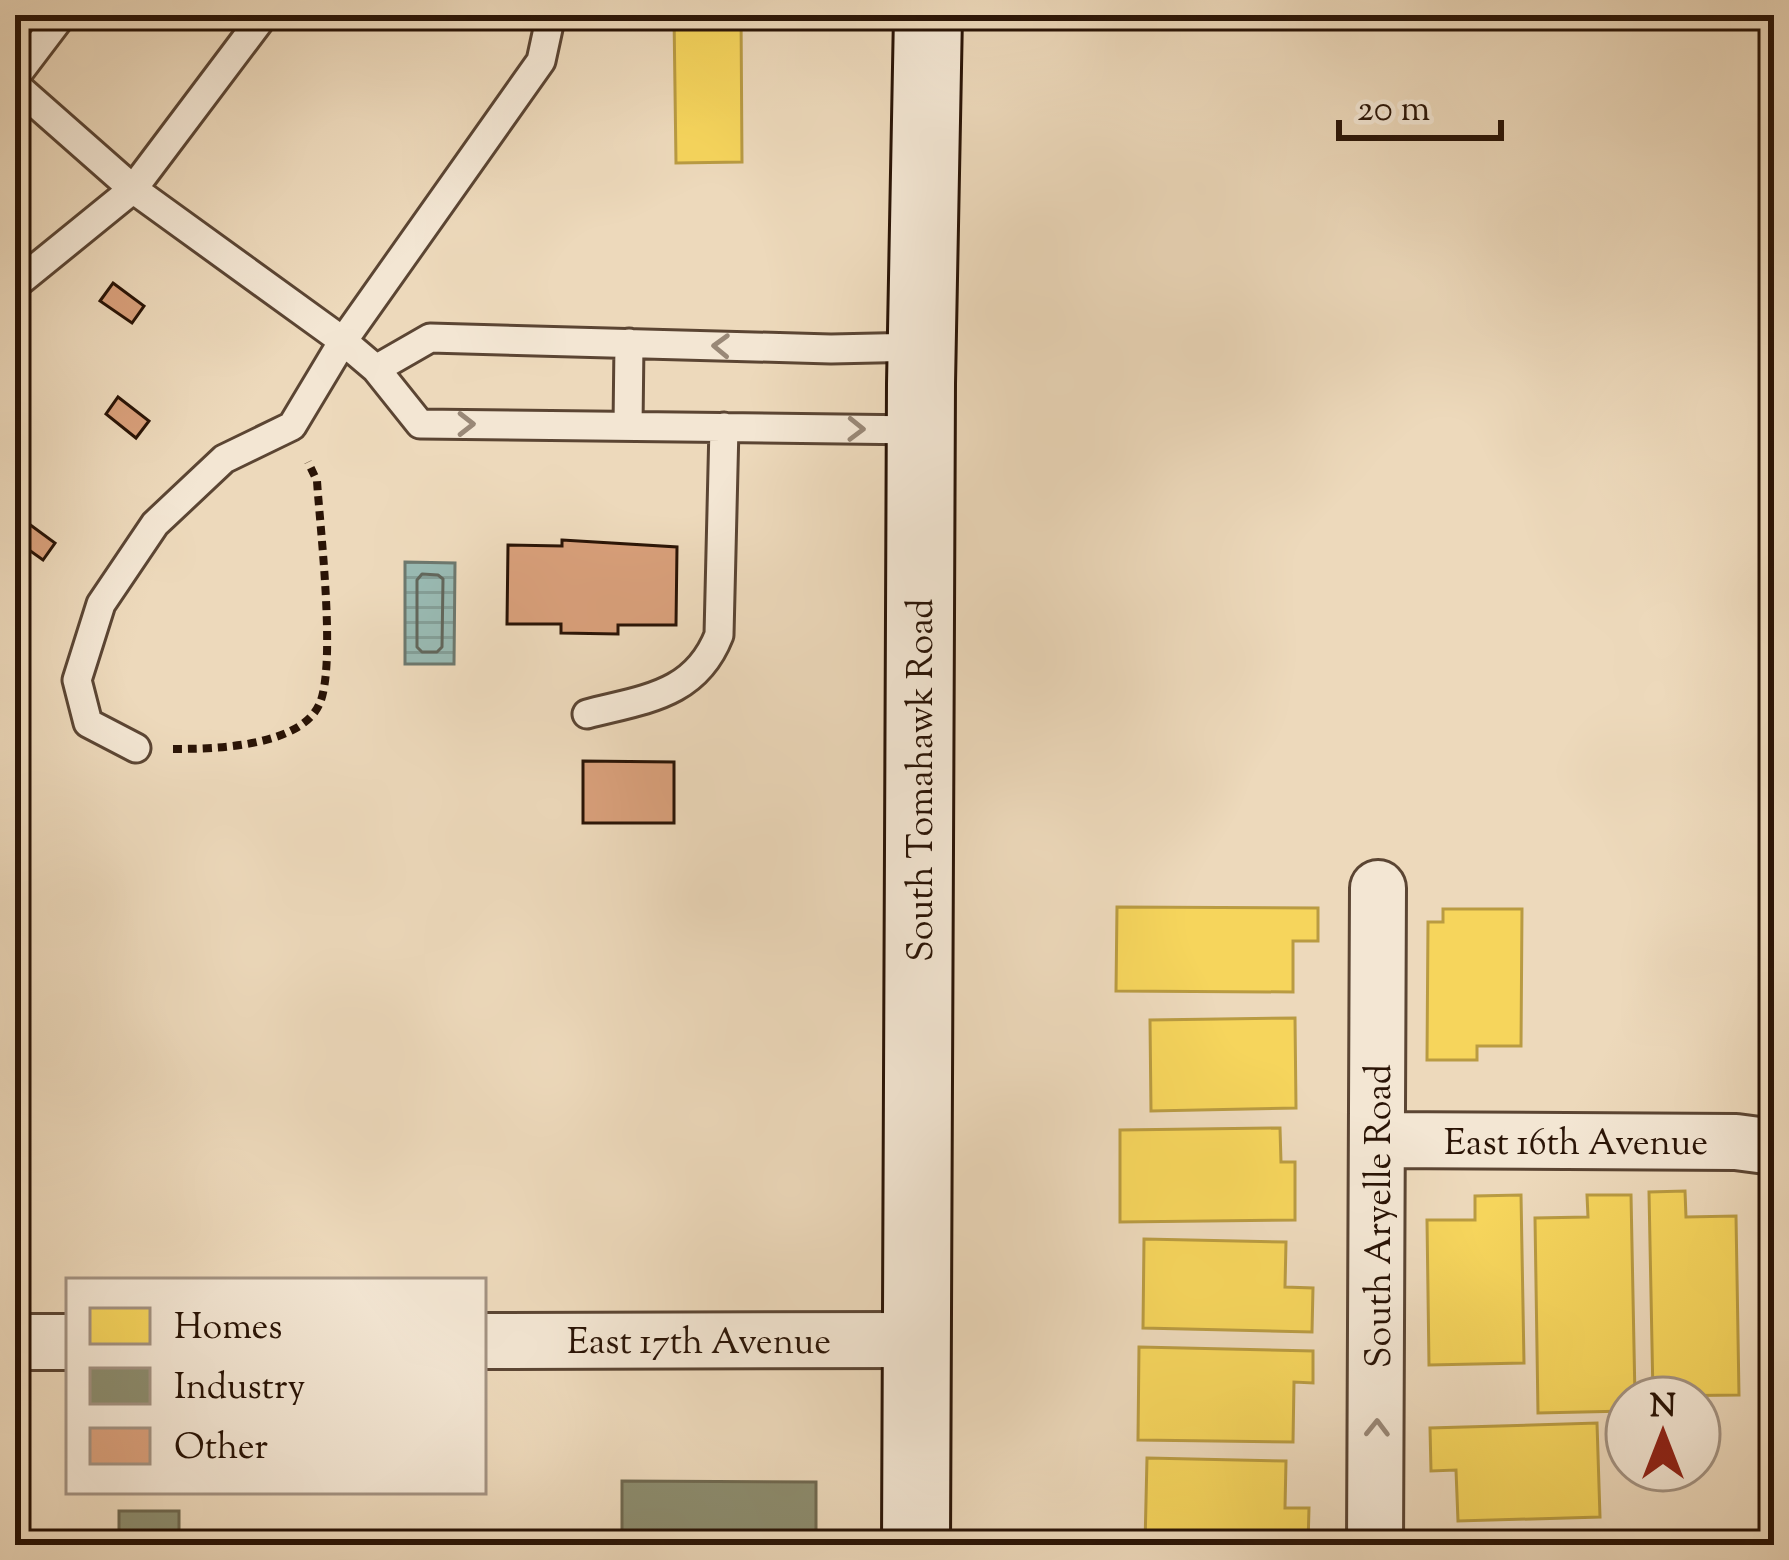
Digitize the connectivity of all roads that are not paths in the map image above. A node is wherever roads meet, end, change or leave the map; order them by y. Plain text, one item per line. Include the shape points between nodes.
1 (62, 15) edge
2 (264, 15) edge
3 (551, 15) edge
4 (928, 15) edge
5 (15, 81) edge
6 (134, 189) junction
7 (15, 285) edge
8 (343, 341) junction
9 (629, 344) junction
10 (922, 347) junction
11 (376, 369) junction
12 (628, 426) junction
13 (724, 427) junction
14 (921, 430) junction
15 (587, 714) dead end
16 (136, 748) road end
17 (1378, 888) dead end
18 (1377, 1140) junction
19 (1774, 1147) edge
20 (915, 1340) junction
21 (486, 1341) edge
22 (15, 1342) edge
23 (66, 1342) edge
24 (916, 1545) edge
25 (1376, 1545) edge

1 - 5 lane
2 - 6 lane
3 - 8 lane via 541,62
4 - 10 main road, South Tomahawk Road
5 - 6 lane
6 - 7 lane
6 - 8 lane
8 - 11 lane
8 - 16 lane via 292,426 224,459 155,524 101,604 77,680 88,723
10 -> 9 lane
9 - 11 lane via 430,338
9 - 12 lane
10 - 14 main road, South Tomahawk Road
11 -> 12 lane via 420,424
12 - 13 lane
13 -> 14 lane
13 - 15 lane via 719,635 711,656 665,694
14 - 20 main road, South Tomahawk Road
17 - 18 street, South Aryelle Road
18 - 19 street, East 16th Avenue
25 -> 18 street, South Aryelle Road
20 - 21 street, East 17th Avenue
20 - 24 main road, South Tomahawk Road
22 - 23 street

